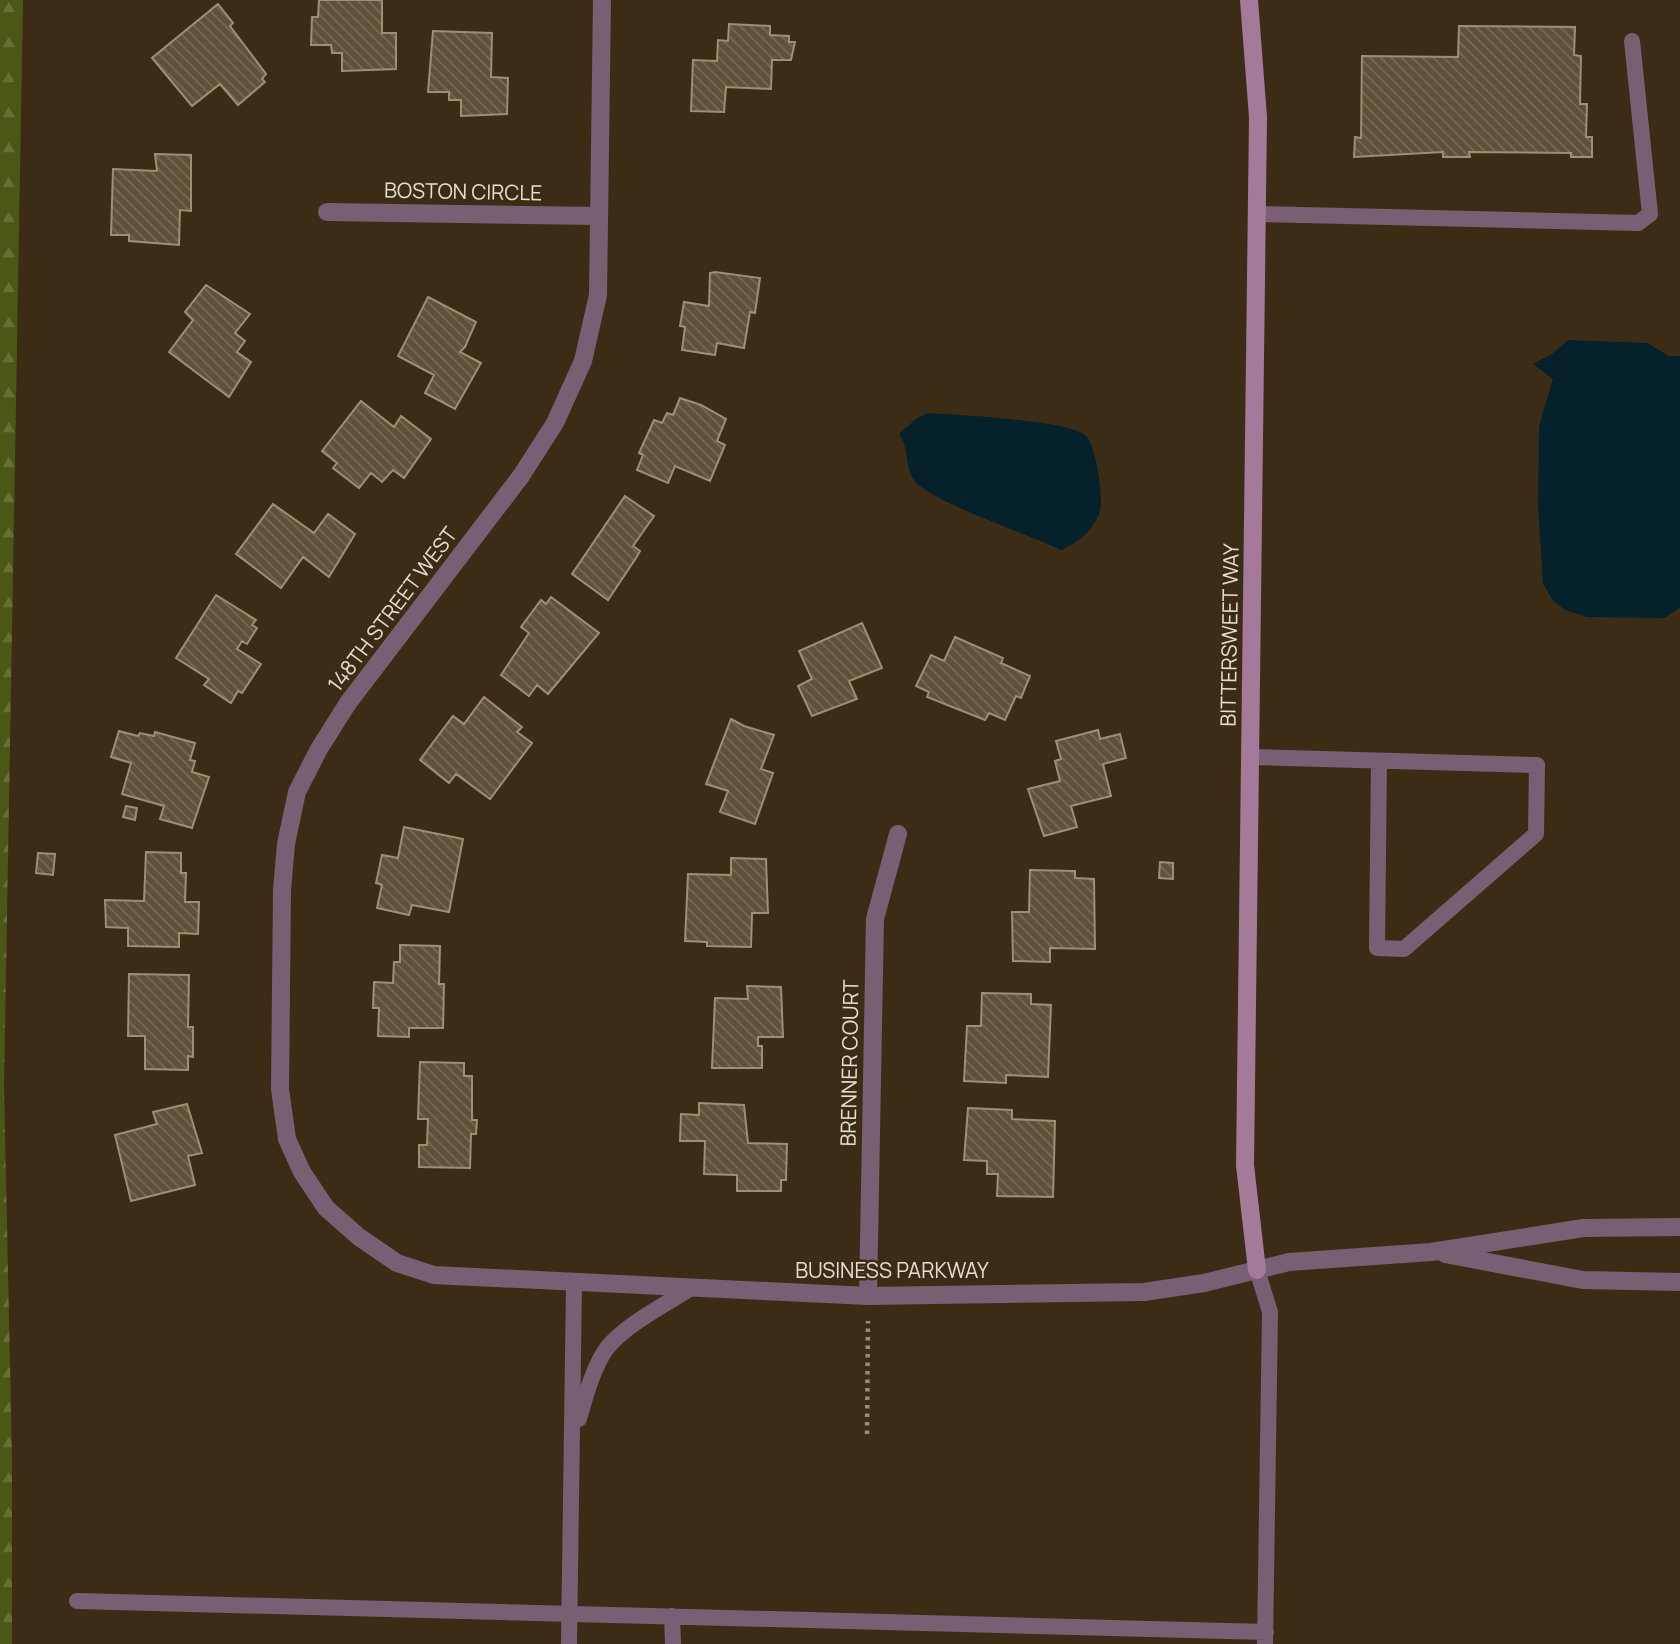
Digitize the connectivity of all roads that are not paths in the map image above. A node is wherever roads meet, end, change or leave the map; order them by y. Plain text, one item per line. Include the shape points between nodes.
1 (602, 0) edge
2 (1249, 0) edge
3 (1632, 41) dead end
4 (327, 212) dead end
5 (1257, 214) junction
6 (598, 216) junction
7 (1250, 757) junction
8 (1380, 761) junction
9 (898, 834) dead end
10 (1680, 1227) edge
11 (359, 1237) joint
12 (1431, 1252) junction
13 (1257, 1270) junction
14 (1680, 1282) edge
15 (574, 1283) junction
16 (691, 1288) junction
17 (867, 1296) junction
18 (573, 1438) junction
19 (77, 1601) dead end
20 (570, 1614) junction
21 (672, 1616) junction
22 (1162, 1637) edge
23 (1265, 1638) edge
24 (569, 1644) edge
25 (673, 1644) edge

1 - 6 street, 148TH STREET WEST
2 - 5 street, BITTERSWEET WAY via 1256,63
3 - 5 lane via 1650,214 1638,223
4 - 6 street, BOSTON CIRCLE
5 - 7 street, BITTERSWEET WAY
6 - 11 street, 148TH STREET WEST via 598,295 583,361 555,423 521,476 348,703 297,792 282,890 280,1088 287,1139 326,1208
7 - 8 lane
7 - 13 street, BITTERSWEET WAY via 1245,1165
8 - 8 lane via 1538,765 1536,834 1404,949 1377,948
9 - 17 street, BRENNER COURT via 875,919
10 - 12 street, BUSINESS PARKWAY via 1583,1228
11 - 15 street, BUSINESS PARKWAY via 397,1263 434,1275
12 - 13 street, BUSINESS PARKWAY via 1289,1262
12 - 14 street, BUSINESS PARKWAY via 1583,1280
13 - 17 street, BUSINESS PARKWAY via 1144,1292
13 - 23 lane via 1270,1312
15 - 16 street, BUSINESS PARKWAY
15 - 18 lane
16 - 17 street, BUSINESS PARKWAY
16 - 18 lane via 637,1322 607,1349 588,1388
18 - 20 lane
19 - 20 lane
20 - 21 lane
20 - 24 lane
21 - 22 lane
21 - 25 lane
22 - 23 lane

